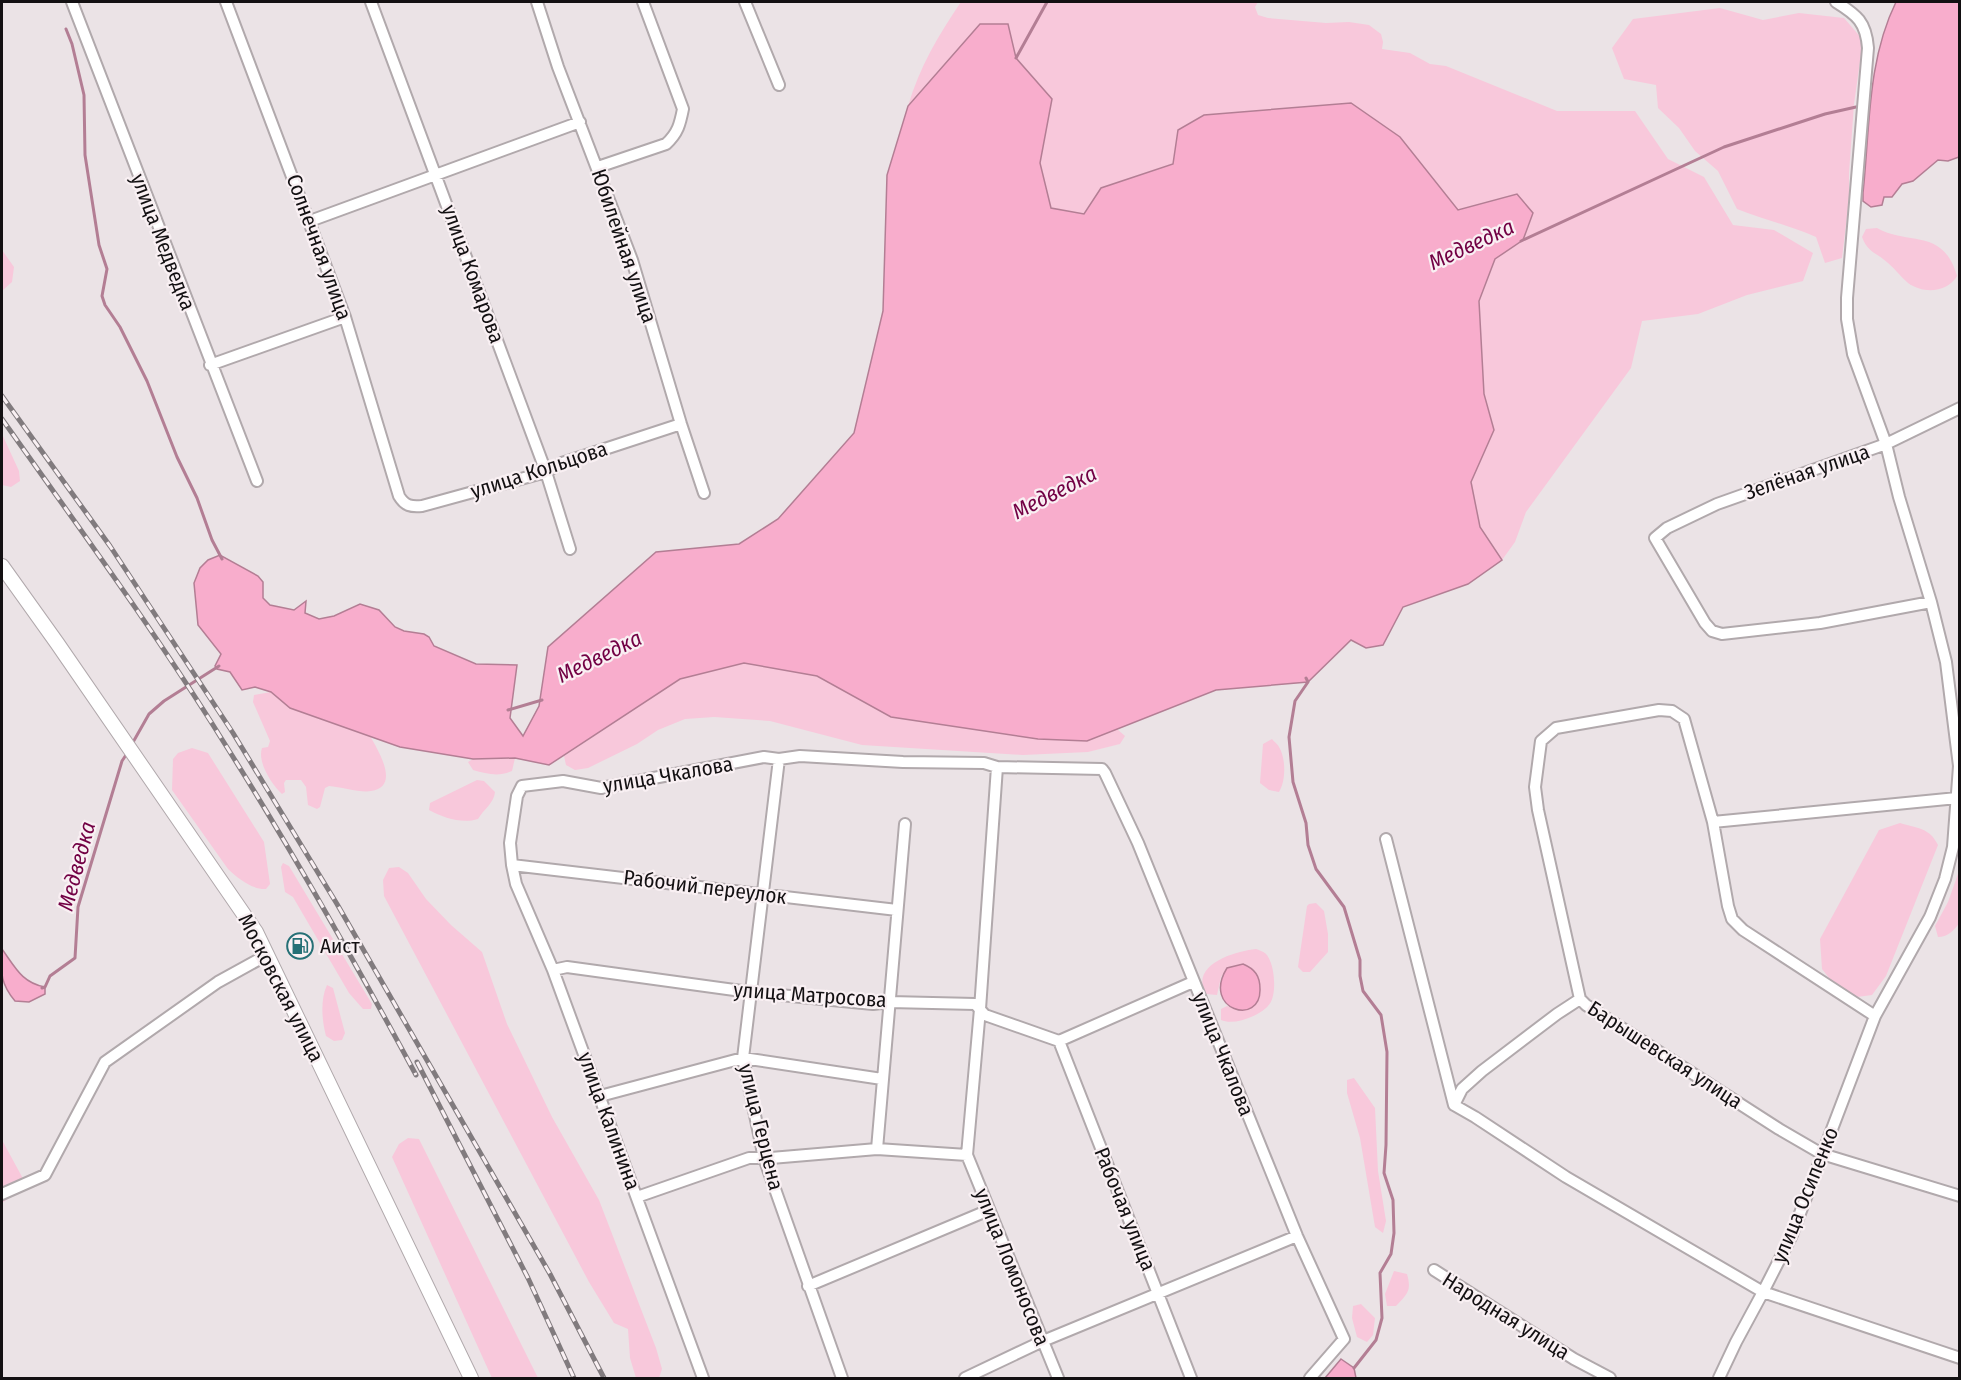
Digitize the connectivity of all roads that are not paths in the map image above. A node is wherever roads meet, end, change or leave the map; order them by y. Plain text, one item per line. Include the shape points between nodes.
1 (72, 2) edge
2 (226, 2) edge
3 (371, 2) edge
4 (537, 2) edge
5 (643, 2) edge
6 (745, 2) edge
7 (1836, 2) edge
8 (778, 85) dead end
9 (580, 122) junction
10 (597, 167) junction
11 (436, 175) junction
12 (310, 221) junction
13 (345, 317) junction
14 (210, 365) junction
15 (1959, 408) edge
16 (681, 424) junction
17 (1886, 444) junction
18 (546, 472) junction
19 (257, 481) dead end
20 (704, 493) dead end
21 (399, 496) joint
22 (570, 549) dead end
23 (2, 566) edge
24 (1931, 602) junction
25 (779, 759) junction
26 (997, 767) junction
27 (522, 786) joint
28 (1957, 798) junction
29 (1713, 822) junction
30 (905, 824) dead end
31 (1386, 839) dead end
32 (512, 865) junction
33 (762, 893) junction
34 (897, 909) junction
35 (267, 955) junction
36 (553, 970) junction
37 (1193, 982) junction
38 (749, 992) junction
39 (1580, 999) junction
40 (890, 1002) junction
41 (980, 1009) junction
42 (1878, 1012) junction
43 (1059, 1041) junction
44 (742, 1058) junction
45 (882, 1079) junction
46 (600, 1096) junction
47 (1454, 1105) junction
48 (877, 1149) junction
49 (1822, 1154) junction
50 (967, 1155) junction
51 (764, 1158) junction
52 (2, 1194) edge
53 (1959, 1196) edge
54 (636, 1197) junction
55 (988, 1210) junction
56 (1297, 1236) junction
57 (1434, 1270) dead end
58 (808, 1286) junction
59 (1158, 1292) junction
60 (1763, 1292) junction
61 (1043, 1341) junction
62 (1959, 1358) edge
63 (471, 1378) edge
64 (703, 1378) edge
65 (842, 1378) edge
66 (965, 1378) edge
67 (1058, 1378) edge
68 (1191, 1378) edge
69 (1310, 1378) edge
70 (1610, 1378) edge
71 (1719, 1378) edge

1 - 14 street, улица Медведка
2 - 12 street, Солнечная улица
3 - 11 street, улица Комарова
4 - 9 street, Юбилейная улица
5 - 10 street via 682,108 680,126 666,144
6 - 8 street
7 - 17 street, улица Осипенко via 1859,20 1867,35 1867,79 1847,319 1857,369
9 - 10 street, Юбилейная улица
9 - 11 street
10 - 16 street, Юбилейная улица via 632,260
11 - 12 street
11 - 18 street, улица Комарова
12 - 13 street, Солнечная улица
13 - 14 street
13 - 21 street, Солнечная улица
14 - 19 street, улица Медведка
15 - 17 street, Зелёная улица
16 - 18 street, улица Кольцова via 562,463
16 - 20 street, Юбилейная улица
17 - 24 street, улица Осипенко
17 - 24 street, Зелёная улица via 1717,504 1655,538 1705,623 1722,634 1820,623
18 - 21 street, улица Кольцова via 422,506 411,507
18 - 22 street, улица Комарова
23 - 35 street, Московская улица via 256,932
24 - 28 street, улица Осипенко via 1950,685 1959,766
25 - 26 street, улица Чкалова via 800,756 984,763
25 - 27 street, улица Чкалова via 764,757 601,788 563,781
25 - 33 street, улица Герцена
26 - 37 street, улица Чкалова via 1102,769 1138,843
26 - 41 street
27 - 32 street, улица Калинина via 517,795 510,843
28 - 29 street
28 - 42 street, улица Осипенко via 1953,847 1940,894 1920,939
29 - 39 street, Барышевская улица via 1684,719 1672,711 1556,728 1540,741 1535,787 1538,810
29 - 42 street via 1732,919 1743,930
30 - 34 street
31 - 47 street
32 - 33 street, Рабочий переулок
32 - 36 street, улица Калинина via 516,884
33 - 34 street, Рабочий переулок
33 - 38 street, улица Герцена
34 - 40 street
35 - 52 street via 218,982 105,1062 45,1175
35 - 63 street, Московская улица
36 - 38 street, улица Матросова via 567,967
36 - 46 street, улица Калинина
37 - 43 street
37 - 56 street, улица Чкалова
38 - 40 street, улица Матросова via 873,1004
38 - 44 street, улица Герцена
39 - 47 street via 1482,1071 1462,1089
39 - 49 street, Барышевская улица
40 - 41 street, улица Матросова via 975,1004
40 - 45 street
41 - 43 street, улица Матросова via 986,1015
41 - 50 street
42 - 49 street, улица Осипенко
43 - 59 street, Рабочая улица
44 - 45 street
44 - 46 street
44 - 51 street, улица Герцена
45 - 48 street
46 - 54 street, улица Калинина
47 - 60 street via 1566,1177
48 - 50 street
48 - 51 street
49 - 53 street, Барышевская улица
49 - 60 street, улица Осипенко via 1791,1237
50 - 55 street, улица Ломоносова
51 - 54 street via 749,1158
51 - 58 street, улица Герцена
54 - 64 street, улица Калинина
55 - 58 street
55 - 61 street, улица Ломоносова
56 - 59 street
56 - 69 street, улица Чкалова via 1344,1339
57 - 70 street, Народная улица
58 - 65 street, улица Герцена
59 - 61 street
59 - 68 street, Рабочая улица
60 - 62 street
60 - 71 street, улица Осипенко
61 - 66 street
61 - 67 street, улица Ломоносова

